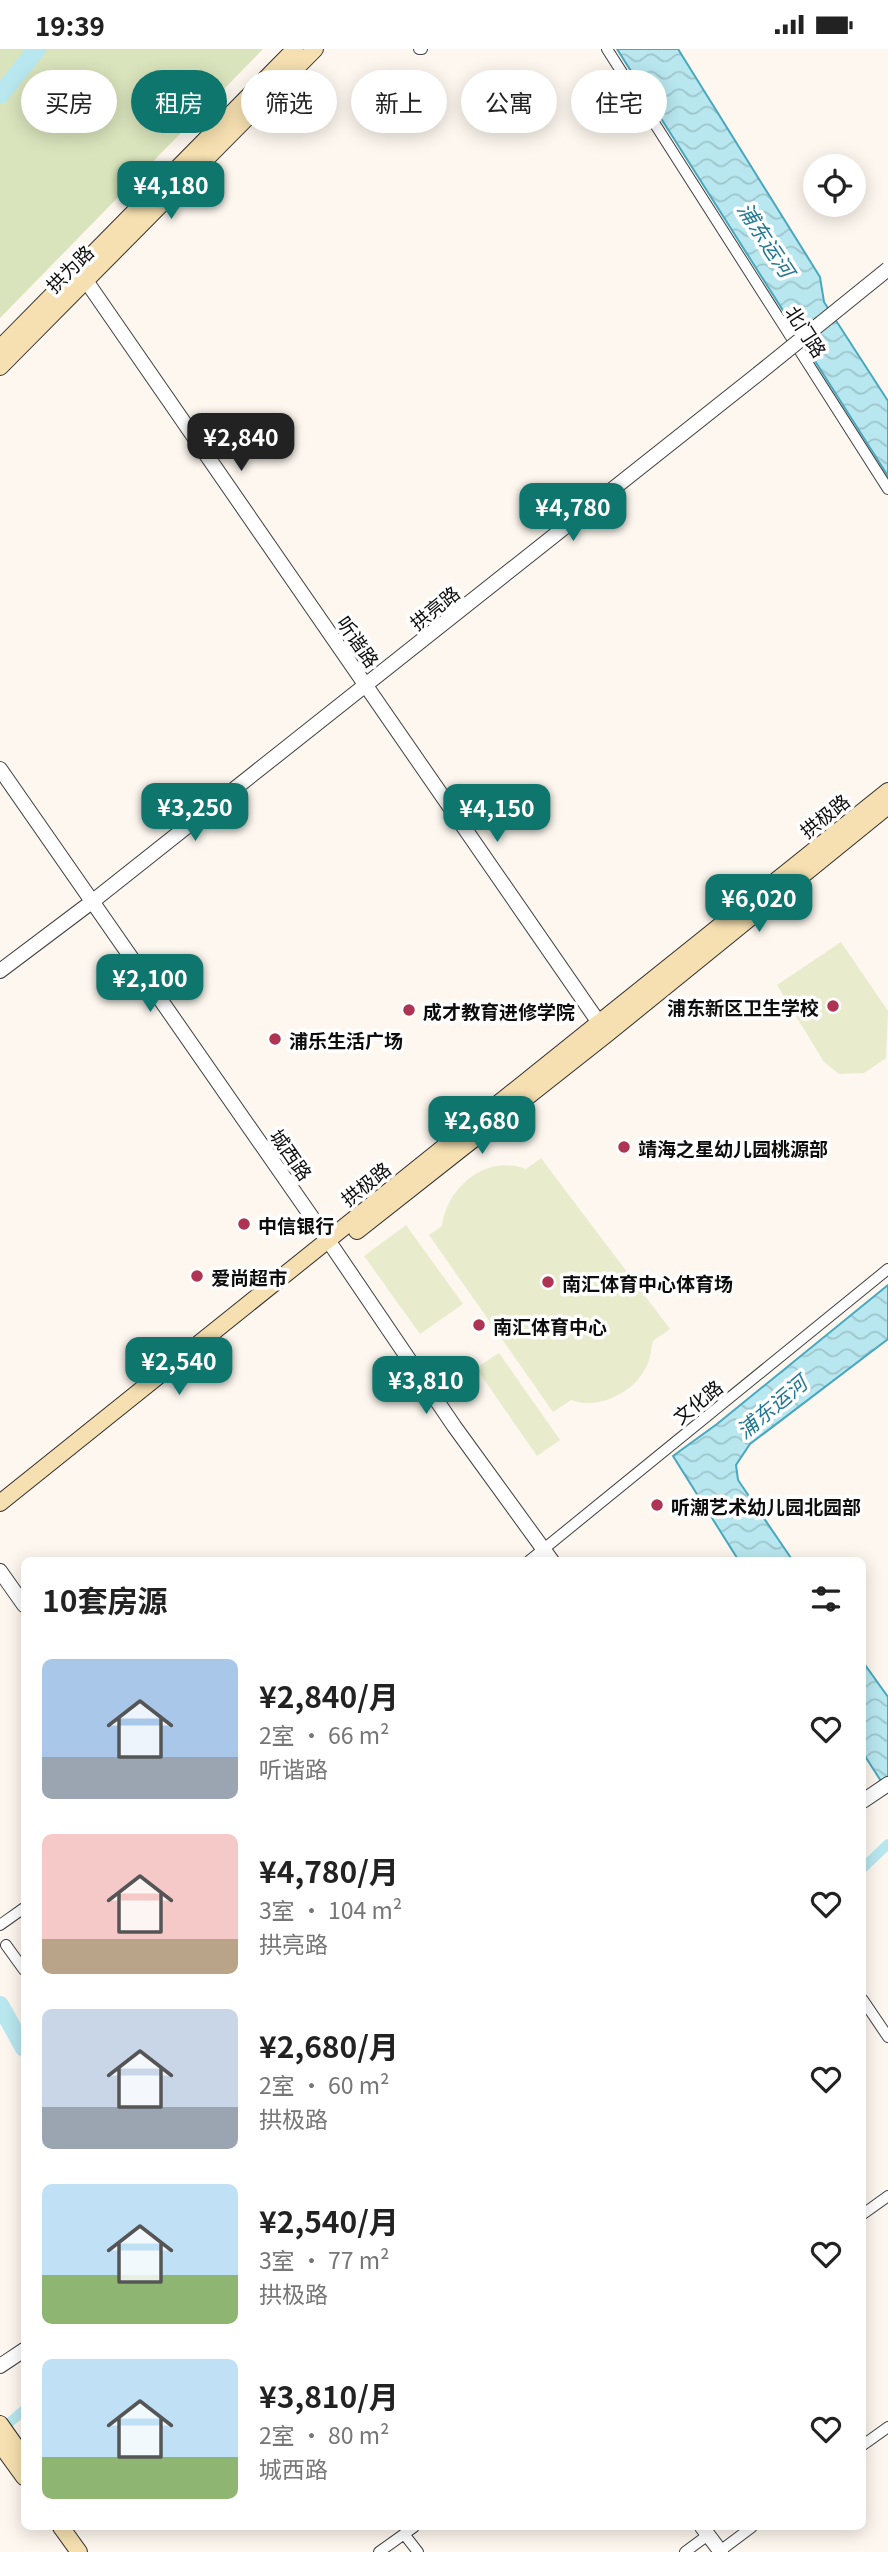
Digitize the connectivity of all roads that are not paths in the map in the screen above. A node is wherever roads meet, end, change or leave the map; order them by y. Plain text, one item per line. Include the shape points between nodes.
1 (295, 49) edge
2 (315, 49) edge
3 (607, 49) edge
4 (888, 269) edge
5 (82, 275) junction
6 (0, 348) edge
7 (0, 367) edge
8 (888, 489) edge
9 (366, 685) junction
10 (0, 769) edge
11 (888, 791) edge
12 (888, 806) edge
13 (93, 901) junction
14 (0, 971) edge
15 (602, 1028) junction
16 (331, 1244) junction
17 (888, 1269) edge
18 (0, 1503) edge
19 (0, 1517) edge
20 (548, 1555) edge
21 (0, 1571) edge
22 (21, 1601) edge
23 (888, 1784) edge
24 (866, 1799) edge
25 (21, 1910) edge
26 (0, 1925) edge
27 (6, 1945) dead end
28 (21, 1966) edge
29 (866, 2004) edge
30 (888, 2037) edge
31 (888, 2196) edge
32 (866, 2212) edge
33 (21, 2352) edge
34 (0, 2366) edge
35 (0, 2424) edge
36 (888, 2427) edge
37 (4, 2443) edge
38 (866, 2443) edge
39 (21, 2456) edge
40 (21, 2472) edge
41 (63, 2530) edge
42 (76, 2530) edge
43 (748, 2530) edge
44 (409, 2531) edge
45 (705, 2531) edge
46 (79, 2552) edge
47 (92, 2552) edge
48 (379, 2552) edge
49 (418, 2552) edge
50 (685, 2552) edge
51 (720, 2552) edge

1 - 5 main road, 拱为路
2 - 5 main road, 拱为路
3 - 8 street, 北门路
4 - 9 street, 拱亮路, bridge
5 - 6 main road, 拱为路
5 - 7 main road, 拱为路
5 - 9 street, 听谐路
9 - 13 street, 拱亮路
9 - 15 street, 听谐路
10 - 13 street, 城西路
11 - 15 main road, 拱极路
12 - 15 main road, 拱极路
13 - 14 street, 拱亮路
13 - 16 street, 城西路
15 - 16 main road, 拱极路
16 - 18 main road, 拱极路
16 - 19 main road, 拱极路
16 - 20 street, 城西路
17 - 20 street, 文化路
21 - 22 street
23 - 24 street
25 - 26 street
27 - 28 street
29 - 30 street
31 - 32 street
33 - 34 street
35 - 37 main road
36 - 38 street
37 - 39 main road
37 - 40 main road
41 - 46 main road
42 - 47 main road
43 - 51 street
44 - 48 street
44 - 49 street
45 - 50 street
45 - 51 street

